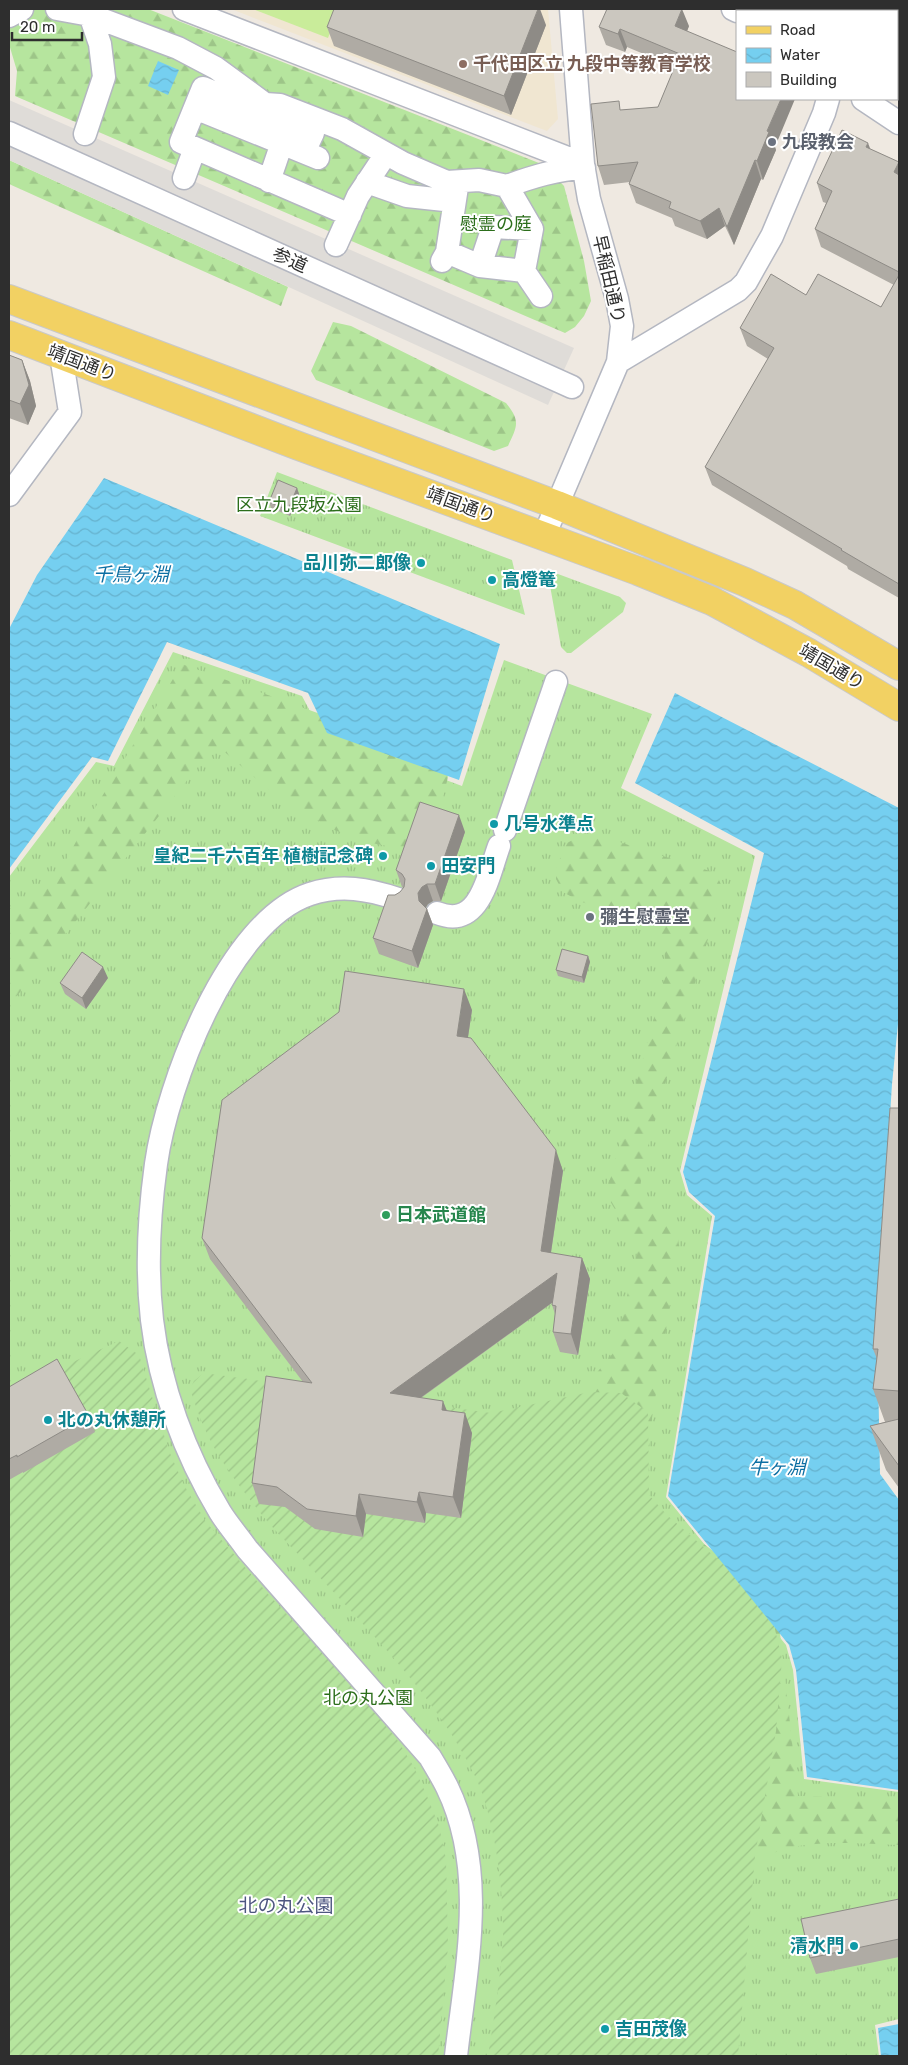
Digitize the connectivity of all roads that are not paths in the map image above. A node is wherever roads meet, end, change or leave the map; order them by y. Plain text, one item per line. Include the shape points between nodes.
1 (22, 9) edge
2 (57, 9) edge
3 (184, 9) edge
4 (571, 9) edge
5 (90, 15) junction
6 (9, 16) edge
7 (828, 100) edge
8 (864, 100) edge
9 (235, 101) junction
10 (195, 108) junction
11 (228, 122) junction
12 (258, 122) junction
13 (899, 123) edge
14 (9, 133) edge
15 (285, 133) junction
16 (85, 134) dead end
17 (194, 148) junction
18 (386, 154) junction
19 (311, 155) dead end
20 (584, 166) junction
21 (184, 178) dead end
22 (269, 181) junction
23 (367, 182) junction
24 (507, 186) junction
25 (456, 191) junction
26 (350, 215) junction
27 (532, 229) junction
28 (336, 245) dead end
29 (480, 266) junction
30 (524, 271) junction
31 (541, 296) dead end
32 (9, 299) edge
33 (9, 335) edge
34 (61, 355) junction
35 (618, 362) junction
36 (572, 387) dead end
37 (9, 495) edge
38 (557, 504) junction
39 (544, 536) junction
40 (899, 666) edge
41 (556, 682) dead end
42 (899, 707) edge
43 (398, 899) edge
44 (437, 914) dead end
45 (456, 2056) edge

1 - 6 street
2 - 5 street
3 - 20 street
4 - 20 street, 早稲田通り
5 - 16 street via 100,44 104,77
5 - 18 street via 178,48 216,68 265,104 280,104 342,129
7 - 35 street via 772,236 746,282 738,290
8 - 13 street
9 - 10 street via 203,88
9 - 11 street
9 - 12 street
10 - 11 street
10 - 17 street via 181,142
11 - 12 street
12 - 15 street
14 - 36 street, 参道
15 - 19 street via 312,133
15 - 22 street
17 - 21 street
17 - 22 street
18 - 23 street
18 - 25 street via 447,182
20 - 24 street via 534,176
20 - 35 street, 早稲田通り via 589,199 622,326
22 - 26 street
23 - 25 street via 407,196
23 - 26 street
24 - 25 street via 480,180
24 - 27 street
25 - 29 street via 444,256
26 - 28 street
27 - 29 street via 493,227
27 - 30 street
29 - 30 street
30 - 31 street
32 - 38 main road, 靖国通り
33 - 34 main road, 靖国通り
34 - 37 street via 70,412
34 - 39 main road, 靖国通り
35 - 38 street, 早稲田通り
38 - 39 street, 早稲田通り
38 - 40 main road, 靖国通り via 795,605
39 - 42 main road, 靖国通り via 712,601 809,652
41 - 44 street via 479,900 464,914 452,917
43 - 45 street via 362,889 327,889 308,895 271,918 247,945 207,1008 188,1047 171,1097 156,1163 148,1247 152,1317 160,1366 194,1464 221,1513 247,1549 424,1750 448,1788 467,1854 471,1888 470,1936

